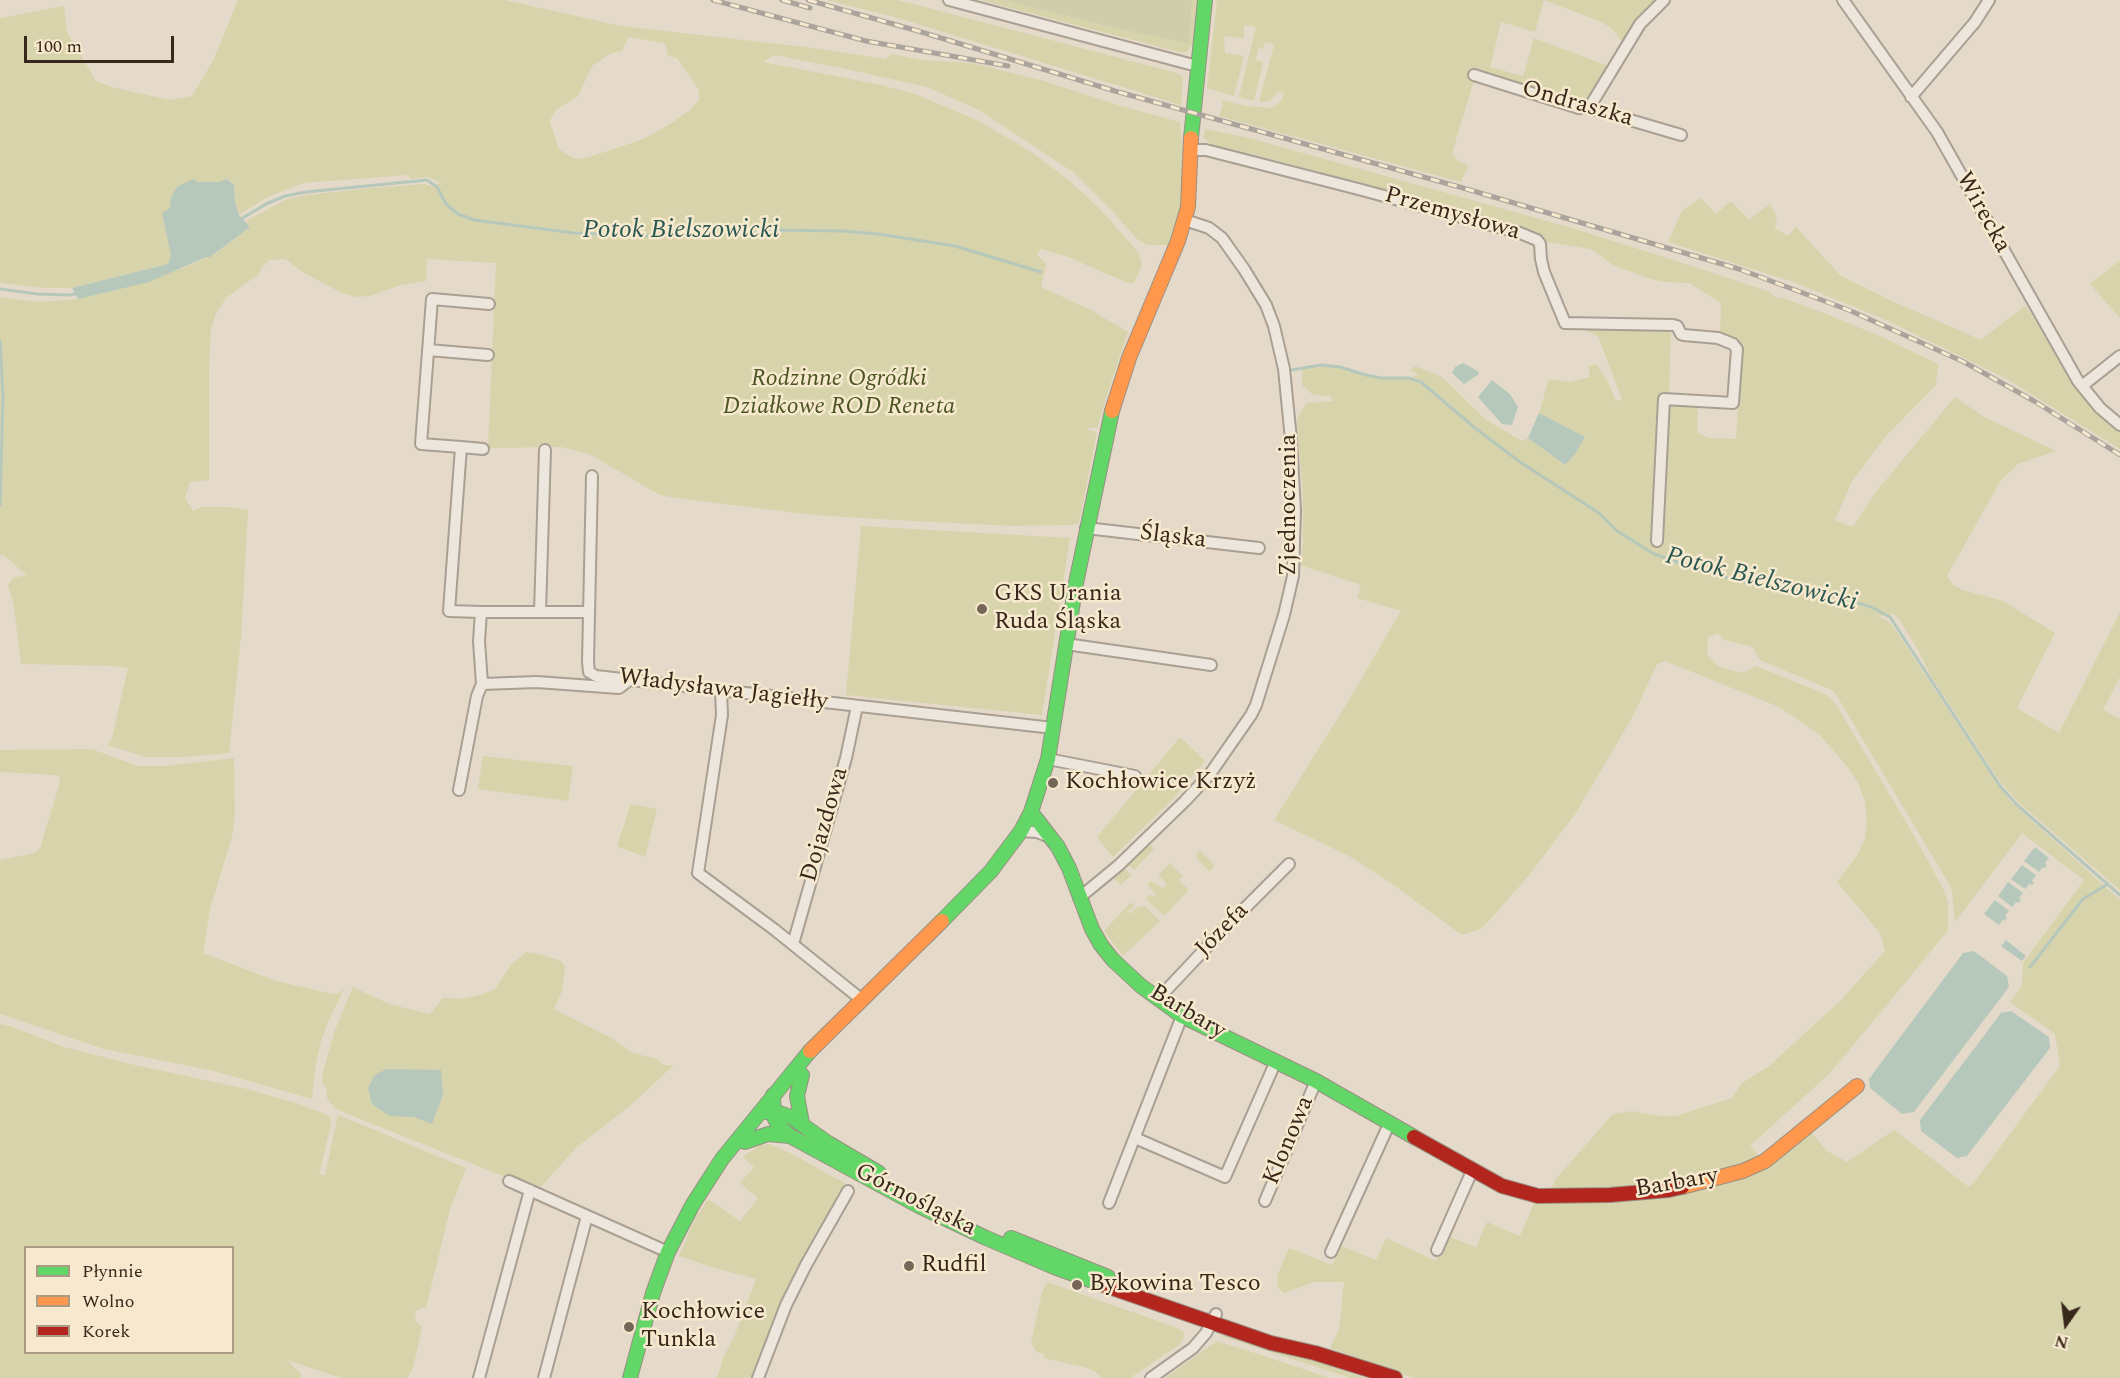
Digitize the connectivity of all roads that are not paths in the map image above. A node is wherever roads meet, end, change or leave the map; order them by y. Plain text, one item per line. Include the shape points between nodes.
1 (949, 0) edge
2 (1205, 0) edge
3 (1664, 0) edge
4 (1843, 0) edge
5 (1989, 0) edge
6 (1197, 66) junction
7 (1474, 75) dead end
8 (1911, 97) junction
9 (1589, 108) junction
10 (1681, 135) dead end
11 (1191, 150) junction
12 (1185, 220) junction
13 (489, 303) dead end
14 (428, 350) junction
15 (488, 356) dead end
16 (2120, 356) edge
17 (2082, 386) junction
18 (2120, 425) edge
19 (462, 447) junction
20 (483, 449) dead end
21 (545, 450) dead end
22 (592, 476) dead end
23 (1086, 528) junction
24 (1657, 541) dead end
25 (1259, 548) dead end
26 (481, 612) junction
27 (540, 612) junction
28 (590, 612) junction
29 (1066, 644) junction
30 (1211, 665) dead end
31 (628, 681) junction
32 (482, 684) junction
33 (721, 691) junction
34 (857, 706) junction
35 (1053, 728) junction
36 (1048, 759) junction
37 (1135, 776) dead end
38 (459, 790) dead end
39 (1030, 812) junction
40 (1021, 831) junction
41 (1050, 837) junction
42 (1289, 864) dead end
43 (1079, 898) junction
44 (793, 944) junction
45 (1158, 999) junction
46 (862, 1000) junction
47 (851, 1010) junction
48 (1182, 1016) junction
49 (1276, 1061) junction
50 (802, 1075) junction
51 (1316, 1081) junction
52 (1857, 1086) dead end
53 (773, 1095) junction
54 (773, 1111) junction
55 (759, 1112) junction
56 (1390, 1122) junction
57 (802, 1123) junction
58 (790, 1136) junction
59 (1135, 1138) junction
60 (745, 1142) junction
61 (1472, 1171) junction
62 (708, 1179) junction
63 (509, 1181) dead end
64 (530, 1190) junction
65 (849, 1191) dead end
66 (1265, 1201) dead end
67 (1109, 1203) dead end
68 (587, 1215) junction
69 (1437, 1250) dead end
70 (669, 1251) junction
71 (1331, 1252) dead end
72 (1214, 1318) junction
73 (479, 1378) edge
74 (543, 1378) edge
75 (630, 1378) edge
76 (758, 1378) edge
77 (1151, 1378) edge
78 (1395, 1378) edge

1 - 6 street
2 - 6 street
3 - 9 street via 1640,24
4 - 8 street, Wirecka
5 - 8 street
6 - 11 street
7 - 9 street, Ondraszka
8 - 17 street, Wirecka via 1937,132
9 - 10 street, Ondraszka
11 - 12 street via 1190,197
11 - 24 street, Przemysłowa via 1206,150 1362,190 1537,240 1544,272 1565,322 1673,325 1684,335 1728,340 1737,349 1733,403 1664,399
12 - 23 street via 1116,396
12 - 43 street, Zjednoczenia via 1209,228 1222,238 1266,305 1274,326 1284,369 1291,439 1293,576 1256,705 1244,724 1210,774 1185,801
13 - 14 street via 432,299
14 - 15 street
14 - 19 street via 422,444
16 - 17 street
17 - 18 street, Wirecka
19 - 20 street
19 - 26 street via 449,611
21 - 27 street
22 - 28 street, Władysława Jagiełły
23 - 25 street, Śląska
23 - 29 street
26 - 27 street
26 - 32 street
27 - 28 street
28 - 31 street, Władysława Jagiełły via 589,672
29 - 30 street
29 - 35 street
31 - 32 street via 619,688 537,682
31 - 33 street, Władysława Jagiełły
32 - 38 street
33 - 34 street, Władysława Jagiełły
33 - 44 street via 722,715 698,873
34 - 35 street, Władysława Jagiełły
34 - 44 street, Dojazdowa
35 - 36 street
36 - 37 street
36 - 39 street
39 - 40 street
39 - 41 street, Barbary
40 - 41 street
40 - 46 street via 991,871
41 - 43 street, Barbary via 1069,868
42 - 45 street, Józefa
43 - 45 street, Barbary via 1107,952
44 - 46 street
45 - 48 street, Barbary
46 - 47 street
47 - 50 street
47 - 53 street via 818,1041
48 - 49 street, Barbary
48 - 59 street
49 - 51 street, Barbary
49 - 59 street via 1225,1177
50 - 54 street
50 - 57 street via 797,1096
51 - 56 street, Barbary
51 - 66 street, Klonowa
52 - 61 street, Barbary via 1765,1161 1743,1171 1670,1190 1534,1195 1502,1186
53 - 54 street
53 - 55 street
54 - 55 street, Górnośląska
54 - 57 street, Górnośląska
54 - 58 street, Górnośląska via 778,1125
54 - 60 street
55 - 62 street
56 - 61 street, Barbary
56 - 71 street
57 - 72 street, Górnośląska via 873,1170 968,1218 1057,1258
58 - 60 street, Górnośląska via 768,1134
58 - 72 street, Górnośląska via 920,1206 1029,1257 1080,1277
59 - 67 street
60 - 62 street
61 - 69 street
62 - 70 street
63 - 64 street
64 - 68 street
64 - 73 street
65 - 76 street via 786,1305
68 - 70 street
68 - 74 street
70 - 75 street via 646,1315
72 - 77 street via 1193,1348
72 - 78 street, Górnośląska

